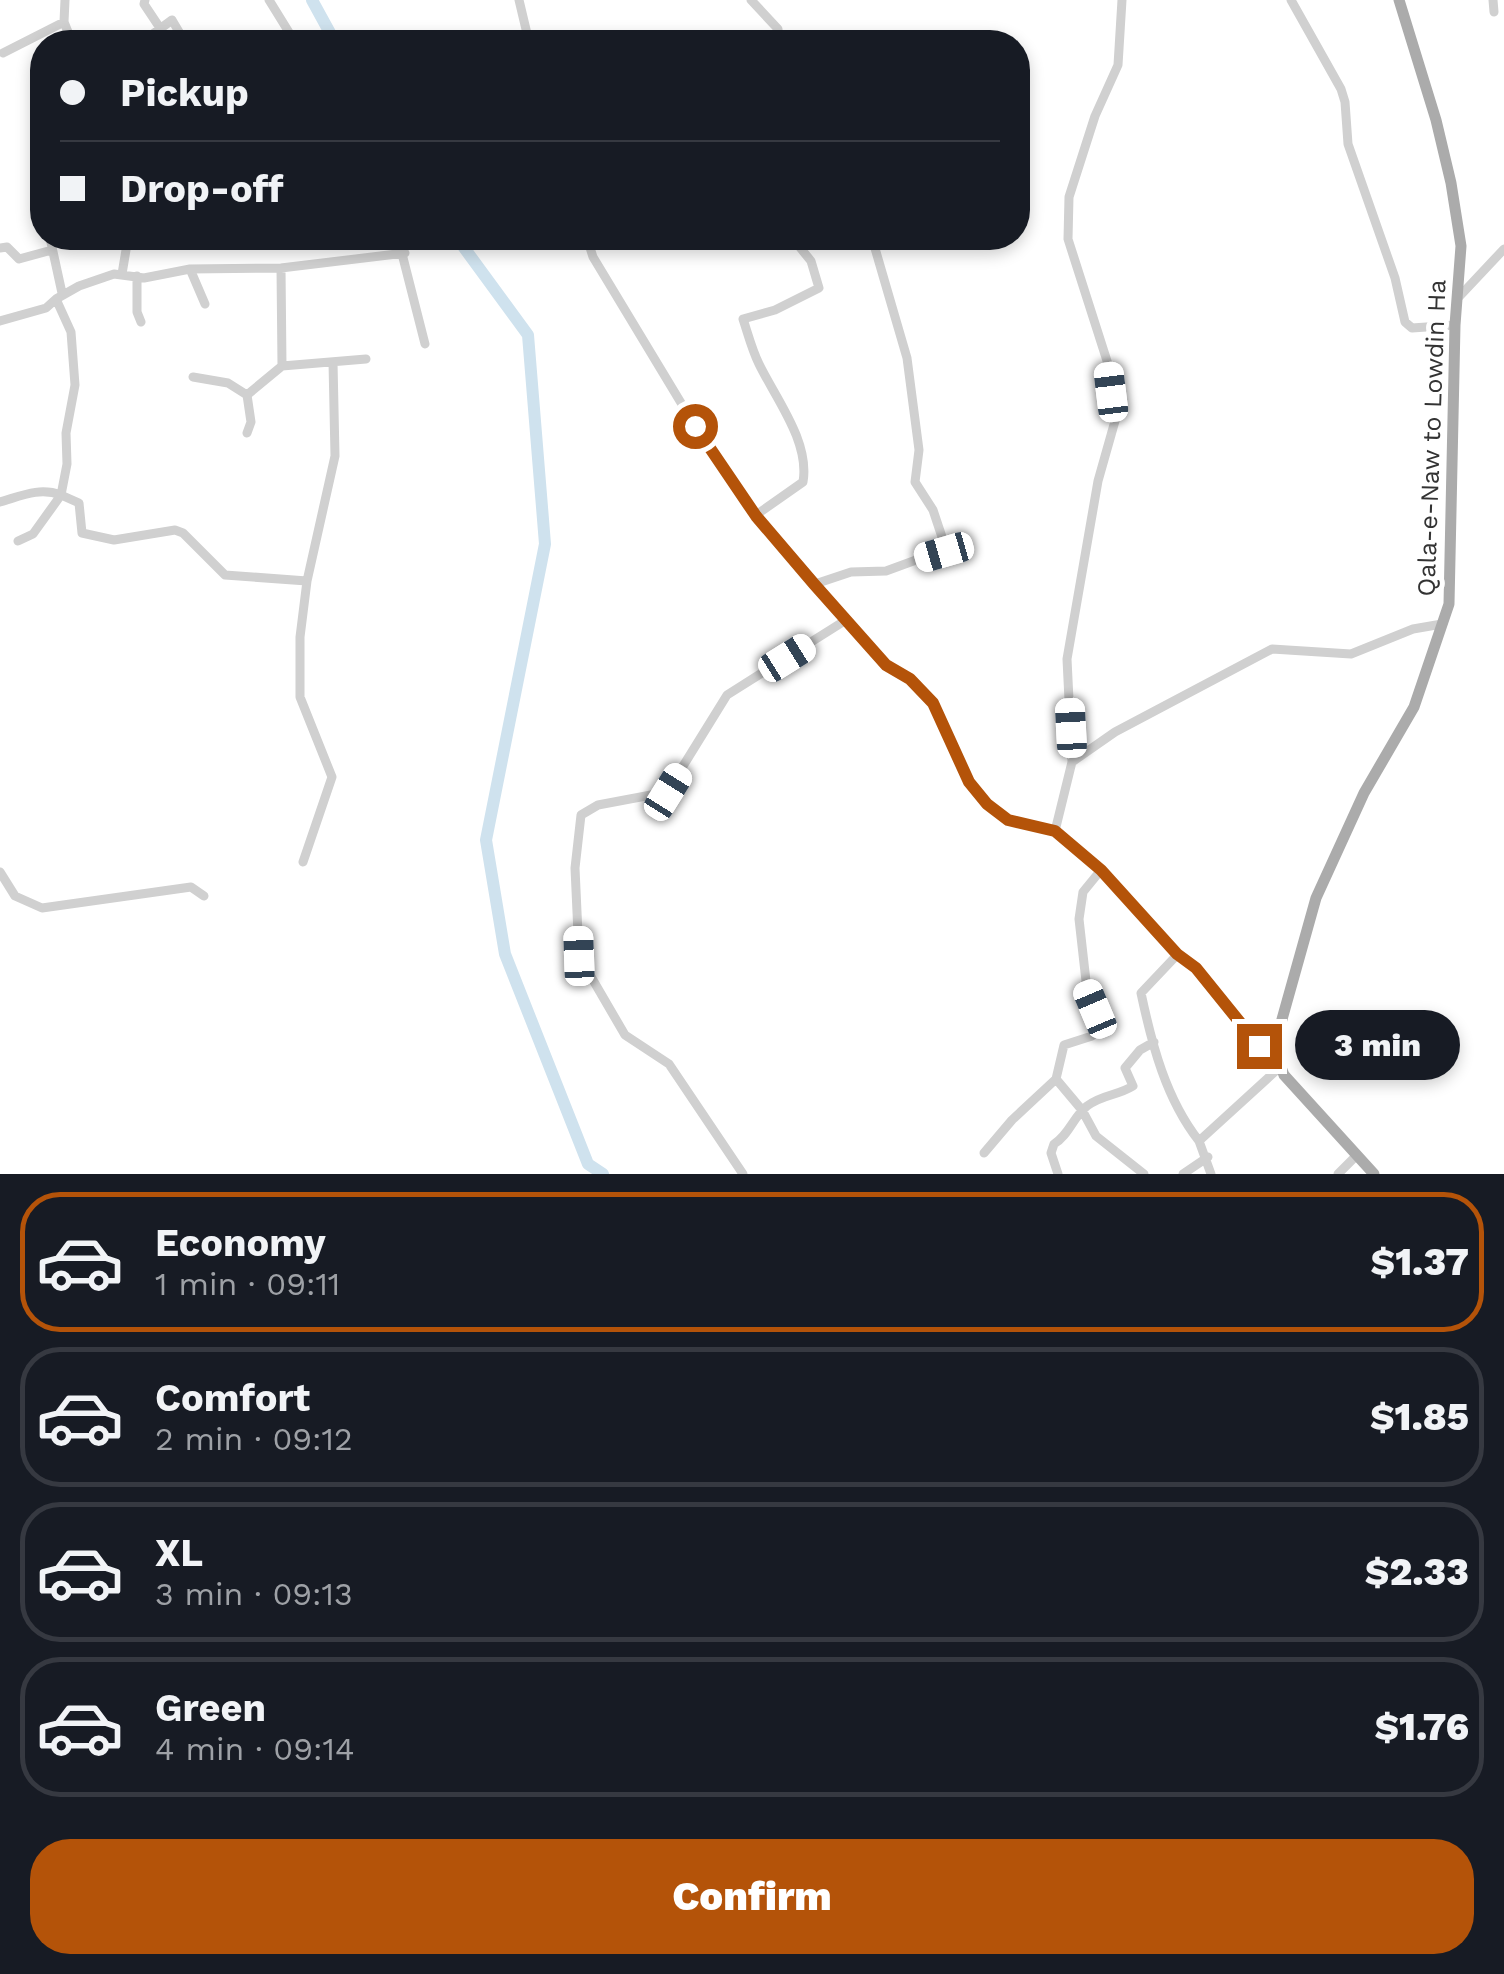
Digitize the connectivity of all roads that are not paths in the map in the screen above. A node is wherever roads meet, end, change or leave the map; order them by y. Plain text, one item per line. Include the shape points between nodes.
1 (65, 0) edge
2 (145, 0) edge
3 (268, 0) edge
4 (519, 0) edge
5 (751, 0) edge
6 (1122, 0) edge
7 (1291, 0) edge
8 (1399, 0) edge
9 (1493, 0) edge
10 (1494, 12) dead end
11 (64, 22) junction
12 (160, 28) junction
13 (48, 30) edge
14 (67, 30) edge
15 (157, 30) edge
16 (178, 30) edge
17 (287, 30) edge
18 (526, 30) edge
19 (778, 30) edge
20 (30, 39) edge
21 (3, 53) dead end
22 (0, 248) edge
23 (1504, 249) edge
24 (52, 250) joint
25 (126, 250) edge
26 (404, 250) edge
27 (591, 250) edge
28 (802, 250) edge
29 (875, 250) edge
30 (405, 253) junction
31 (281, 268) junction
32 (190, 269) junction
33 (122, 274) junction
34 (137, 276) junction
35 (59, 296) junction
36 (1457, 299) junction
37 (205, 304) dead end
38 (0, 320) edge
39 (141, 322) dead end
40 (1455, 325) junction
41 (424, 344) dead end
42 (366, 359) dead end
43 (333, 362) junction
44 (282, 366) junction
45 (194, 377) dead end
46 (247, 396) junction
47 (247, 433) dead end
48 (60, 494) junction
49 (0, 502) edge
50 (756, 516) junction
51 (18, 541) dead end
52 (307, 581) junction
53 (814, 584) junction
54 (846, 620) junction
55 (1442, 624) junction
56 (1072, 762) junction
57 (1055, 831) junction
58 (303, 862) dead end
59 (1101, 870) junction
60 (0, 872) edge
61 (204, 896) dead end
62 (1177, 954) junction
63 (1154, 1042) junction
64 (1280, 1066) junction
65 (1056, 1079) junction
66 (1082, 1110) junction
67 (1200, 1141) junction
68 (984, 1153) dead end
69 (1357, 1155) junction
70 (1208, 1157) junction
71 (744, 1174) edge
72 (1058, 1174) edge
73 (1144, 1174) edge
74 (1184, 1174) edge
75 (1211, 1174) edge
76 (1338, 1174) edge
77 (1374, 1174) edge

1 - 11 street
2 - 12 street
3 - 17 street
4 - 18 street
5 - 19 street
6 - 56 street via 1118,65 1069,197 1068,238 1108,364 1115,421 1098,481 1068,659
7 - 40 street via 1341,89 1348,144 1406,322 1412,328
8 - 36 main road, Qala-e-Naw to Lowdin Ha via 1451,184 1461,246
9 - 10 street
11 - 13 street
11 - 14 street
12 - 15 street
12 - 16 street via 172,20
20 - 21 street
22 - 24 street via 19,260
23 - 36 street
24 - 35 street
25 - 33 street
26 - 30 street
27 - 50 street
28 - 50 street via 819,288 743,319 805,470 803,482
29 - 53 street via 906,358 920,450 915,482 946,549
30 - 31 street
30 - 41 street
31 - 32 street
31 - 44 street
32 - 34 street
32 - 37 street
33 - 34 street
33 - 35 street
34 - 39 street
35 - 38 street via 46,308
35 - 48 street via 72,332 76,385
36 - 40 main road, Qala-e-Naw to Lowdin Ha
40 - 55 main road, Qala-e-Naw to Lowdin Ha via 1449,604
42 - 43 street
43 - 44 street
43 - 52 street via 335,456
44 - 46 street
45 - 46 street via 228,383
46 - 47 street
48 - 49 street via 36,491
48 - 51 street via 33,534
48 - 52 street via 78,503 82,533 114,540 175,530 225,575
50 - 53 street
52 - 58 street via 300,697 332,777
53 - 54 street
54 - 57 street via 933,703 969,782 987,804 1008,820
54 - 71 street via 728,696 668,792 598,805 581,815 575,868 579,956 625,1035 669,1064
55 - 56 street via 1350,654 1272,649
55 - 64 main road, Qala-e-Naw to Lowdin Ha via 1414,707 1364,793 1316,898 1278,1030
56 - 57 street
57 - 59 street
59 - 62 street
59 - 65 street via 1083,892 1078,919 1086,990 1096,1015 1092,1034 1064,1045
60 - 61 street via 15,896 42,908 192,887
62 - 63 street via 1142,993
62 - 64 street
63 - 66 street via 1124,1068 1133,1086
63 - 67 street via 1173,1100
64 - 67 street
64 - 69 main road
65 - 66 street
65 - 68 street
66 - 72 street via 1052,1148
66 - 73 street via 1096,1136
67 - 70 street
69 - 76 street
69 - 77 main road
70 - 74 street
70 - 75 street

